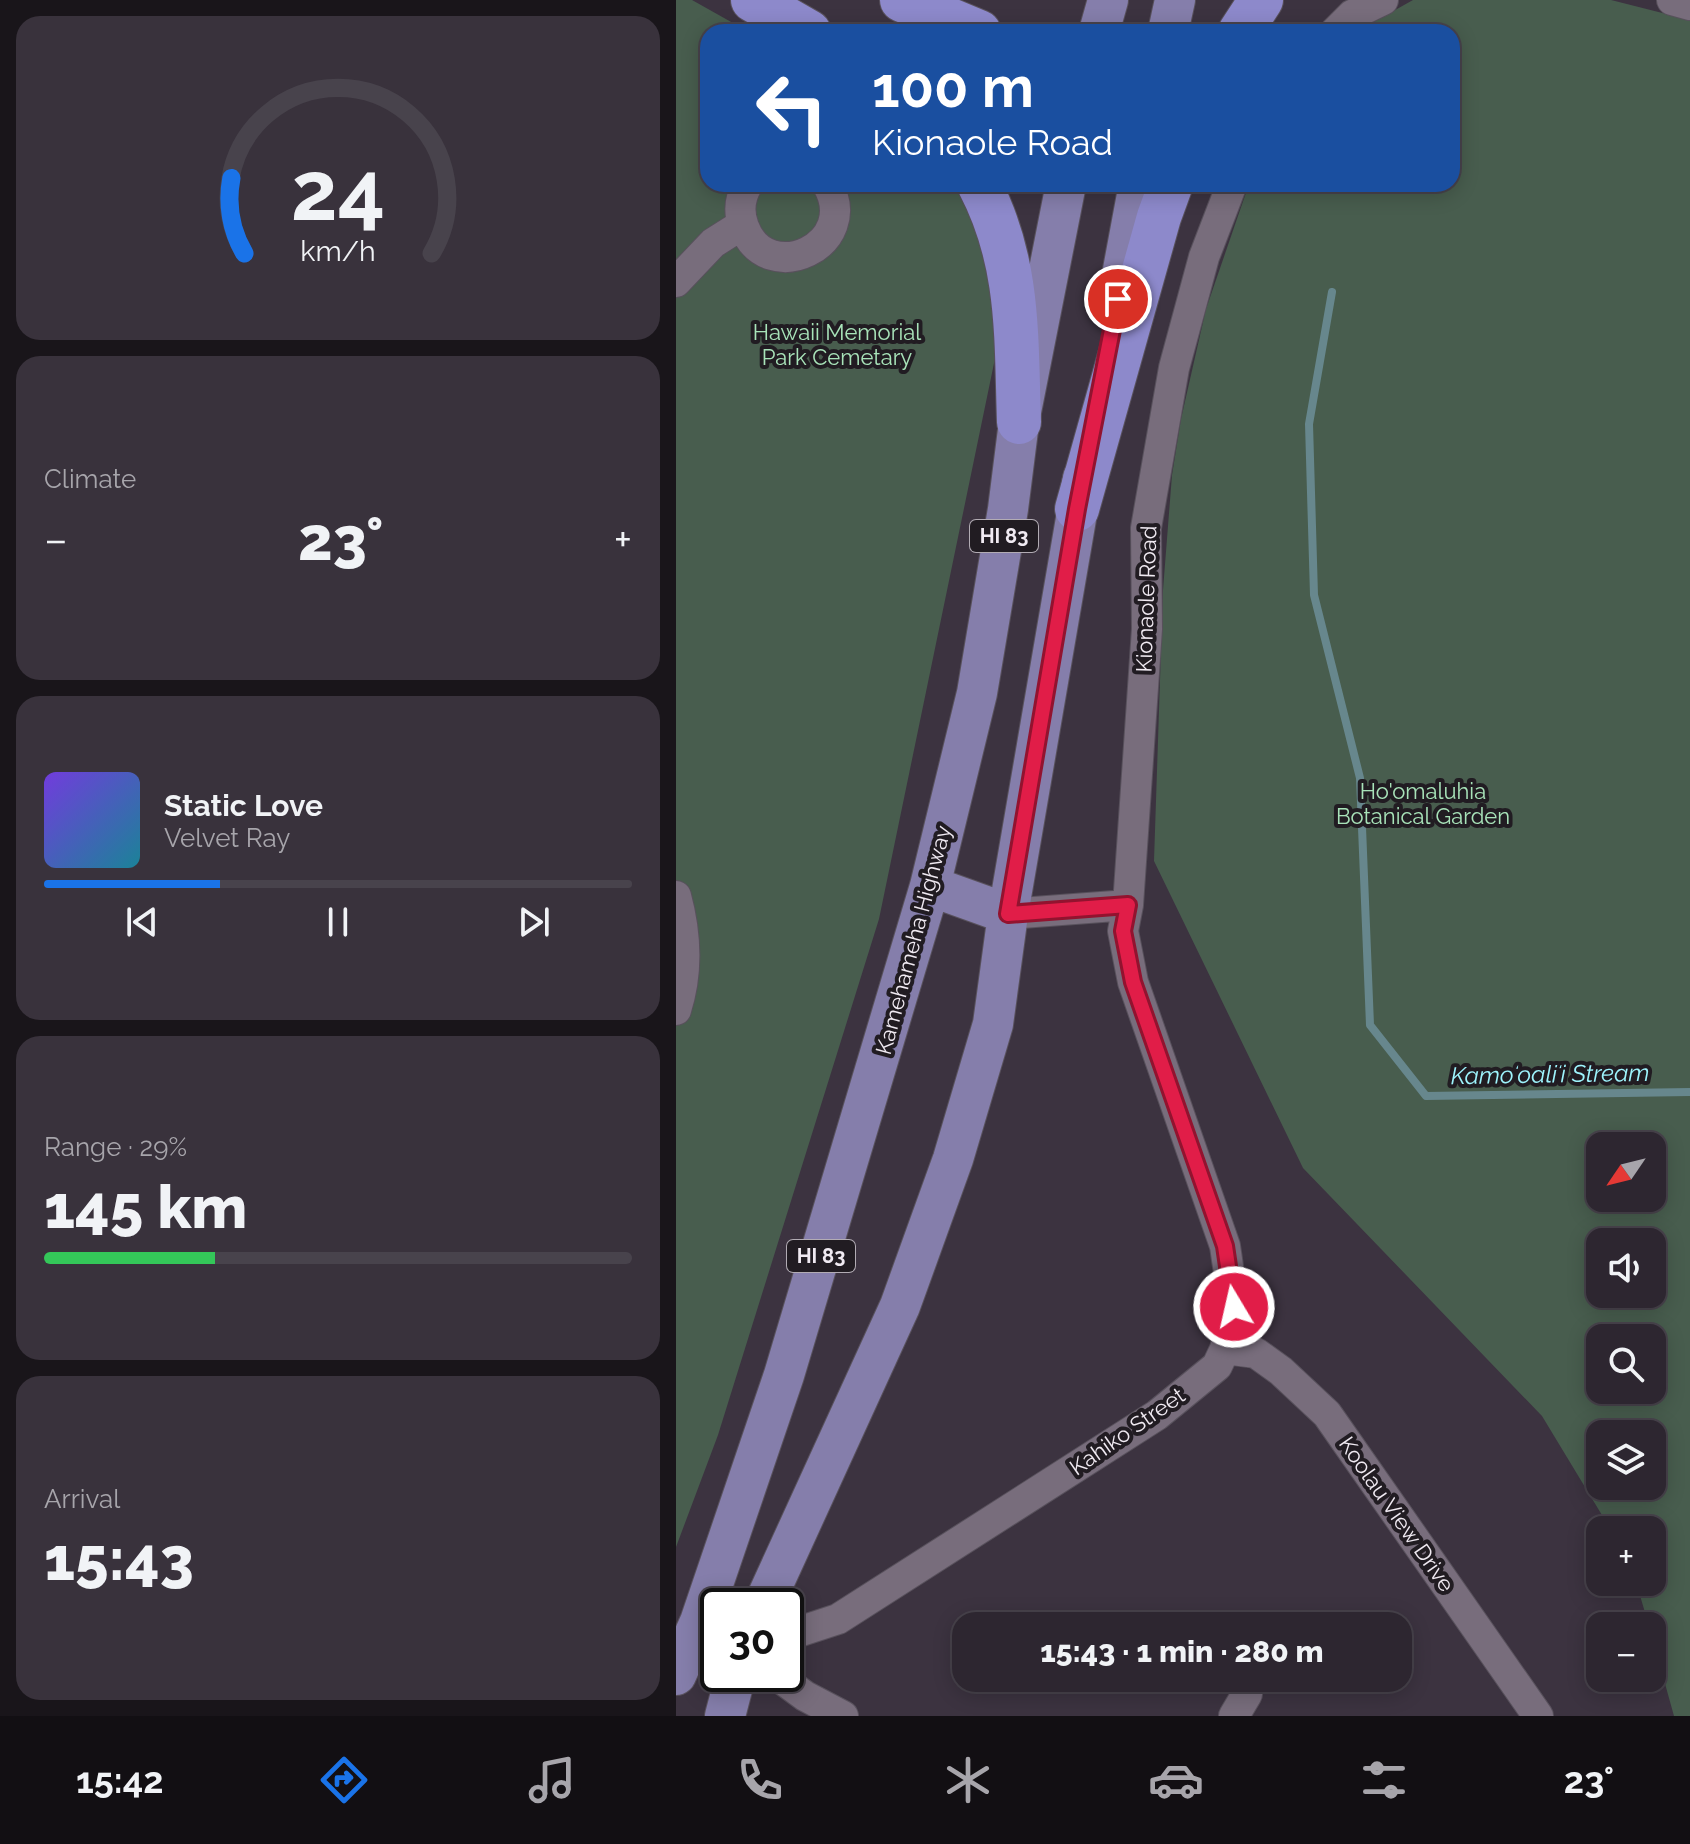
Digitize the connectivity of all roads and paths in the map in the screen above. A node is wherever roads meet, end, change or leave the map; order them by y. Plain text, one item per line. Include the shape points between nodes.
1 (753, 0) edge
2 (902, 0) edge
3 (1108, 0) edge
4 (1175, 0) edge
5 (1261, 0) edge
6 (1383, 0) edge
7 (1672, 0) edge
8 (1690, 5) edge
9 (795, 24) edge
10 (960, 24) edge
11 (1101, 24) edge
12 (1170, 24) edge
13 (1245, 24) edge
14 (1343, 24) edge
15 (745, 192) edge
16 (831, 192) edge
17 (983, 192) edge
18 (1064, 192) edge
19 (1137, 192) edge
20 (1168, 192) edge
21 (1229, 192) edge
22 (743, 224) junction
23 (676, 282) edge
24 (1019, 422) junction
25 (1077, 509) junction
26 (930, 886) junction
27 (676, 896) edge
28 (1128, 905) junction
29 (1008, 914) junction
30 (676, 1010) edge
31 (1225, 1349) junction
32 (721, 1588) edge
33 (771, 1588) edge
34 (804, 1630) edge
35 (700, 1641) edge
36 (676, 1675) edge
37 (731, 1692) edge
38 (800, 1692) edge
39 (725, 1716) edge
40 (843, 1716) edge
41 (1538, 1716) edge

1 - 9 highway
2 - 10 highway
3 - 11 main road
4 - 12 main road
5 - 13 highway
6 - 14 street
7 - 8 street
15 - 22 street via 740,204
16 - 22 street via 832,228 825,240 802,255 776,256 763,250
17 - 24 highway via 1000,230 1015,292
18 - 24 main road, Kamehameha Highway / HI 83
19 - 25 main road, HI 83
20 - 25 highway
21 - 28 street, Kionaole Road via 1204,257 1174,368 1146,528 1147,629
22 - 23 street via 713,243
24 - 26 main road, Kamehameha Highway / HI 83 via 977,693
25 - 29 main road, HI 83
26 - 29 main road
26 - 32 main road, Kamehameha Highway / HI 83
27 - 30 street via 685,945
28 - 29 street
28 - 31 street, Kahiko Street via 1123,931 1133,982 1225,1246 1234,1307
29 - 33 main road, HI 83 via 993,1024 953,1159 900,1306
31 - 34 street, Kahiko Street via 1217,1366 1157,1415 838,1619
31 - 41 street, Koolau View Drive via 1256,1353 1327,1414
35 - 36 main road, Kamehameha Highway / HI 83
37 - 39 main road
38 - 40 street

